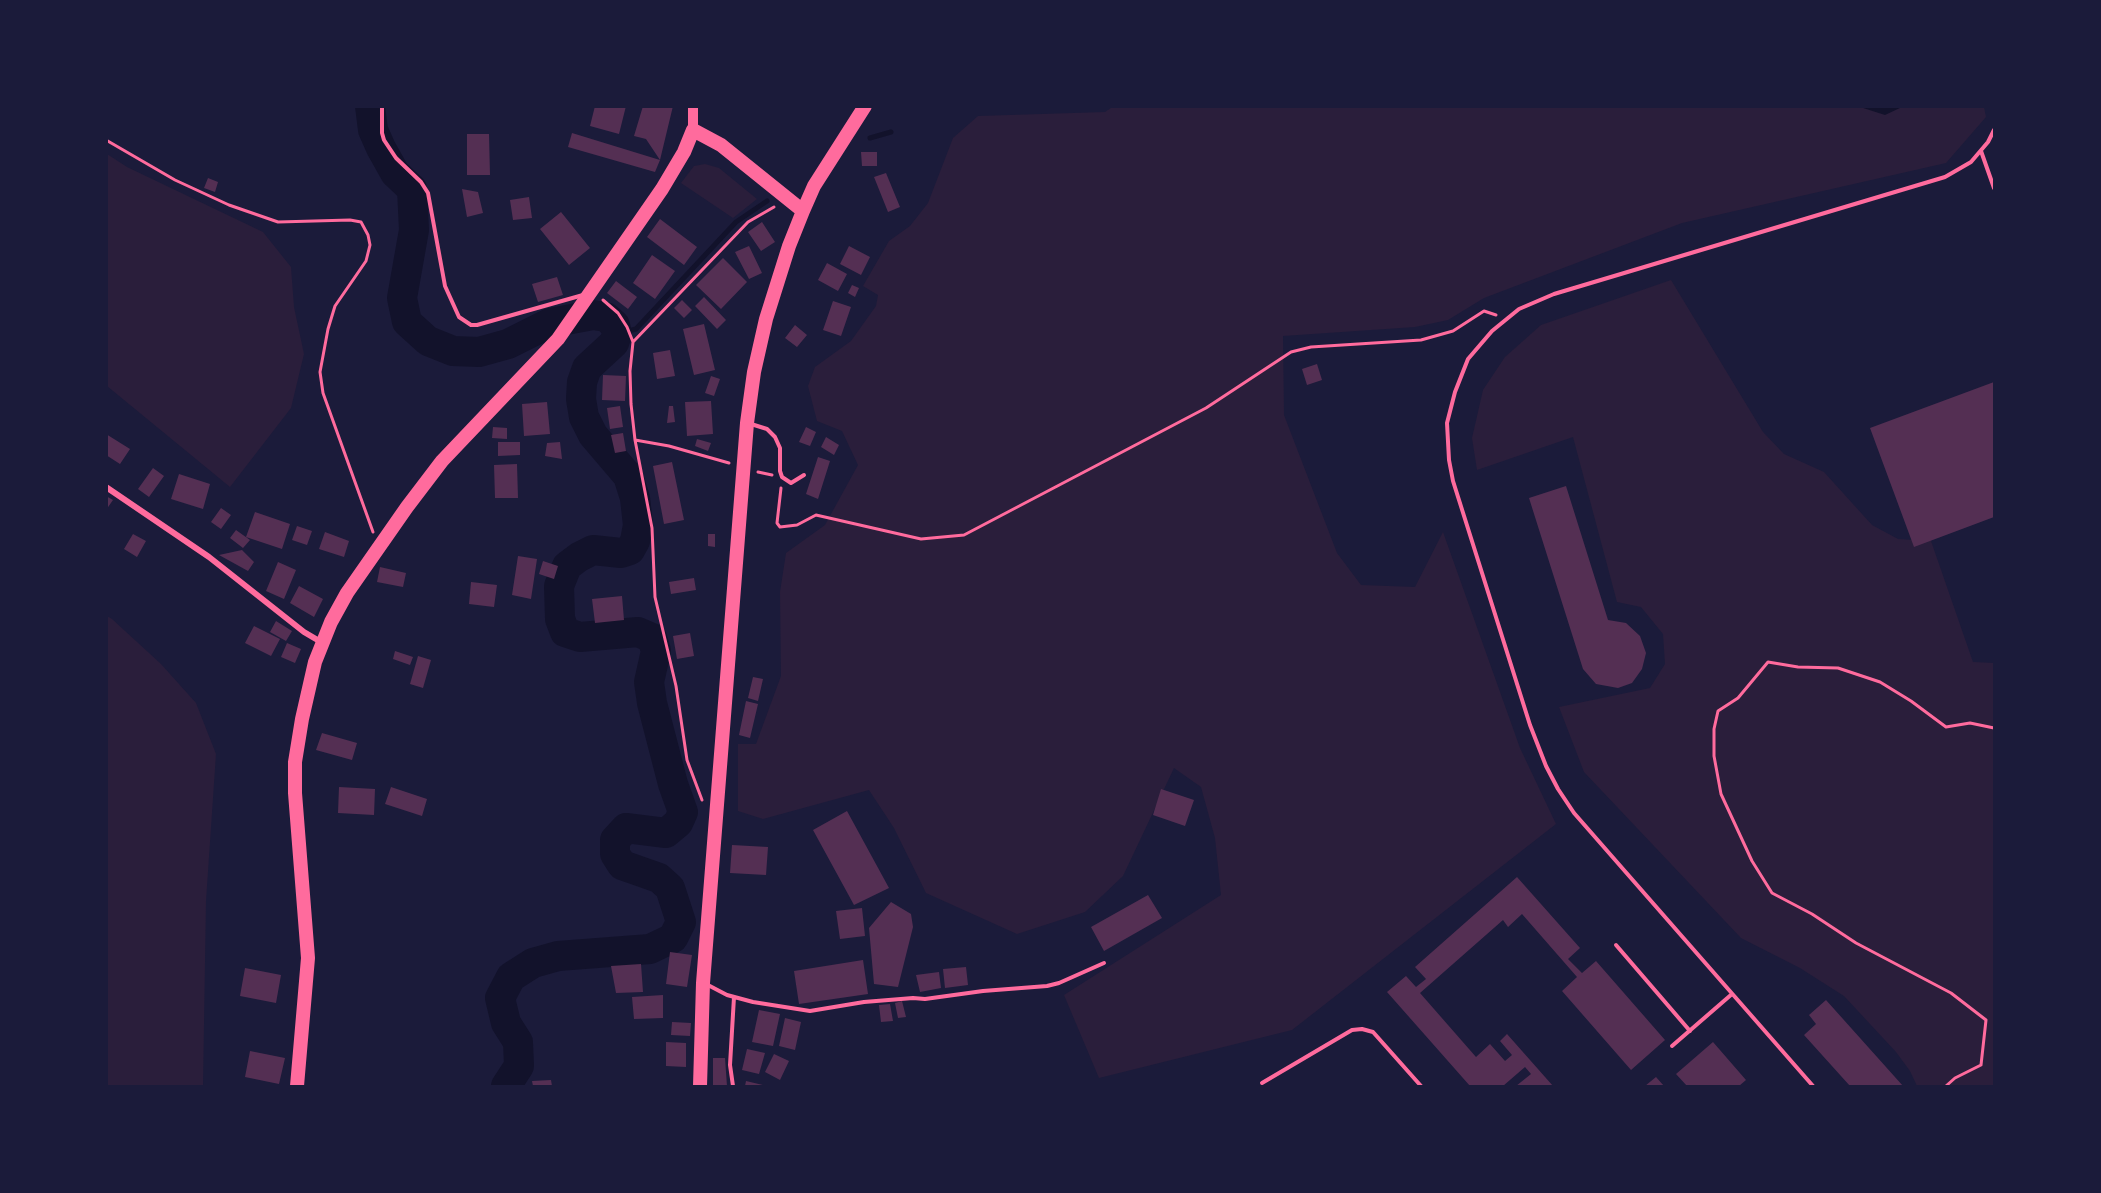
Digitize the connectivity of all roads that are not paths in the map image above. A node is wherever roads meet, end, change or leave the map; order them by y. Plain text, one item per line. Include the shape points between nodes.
1 (382, 106) edge
2 (693, 106) edge
3 (865, 106) edge
4 (693, 130) junction
5 (1995, 130) edge
6 (1995, 140) edge
7 (1989, 142) junction
8 (1981, 151) junction
9 (1995, 188) edge
10 (803, 211) junction
11 (592, 292) junction
12 (747, 423) junction
13 (804, 475) dead end
14 (106, 488) edge
15 (322, 643) junction
16 (1616, 945) dead end
17 (1104, 963) dead end
18 (703, 983) junction
19 (1732, 994) junction
20 (734, 997) junction
21 (1690, 1031) junction
22 (1672, 1046) dead end
23 (1262, 1083) dead end
24 (297, 1086) edge
25 (700, 1086) edge
26 (734, 1086) edge
27 (1421, 1086) edge
28 (1813, 1086) edge

1 - 11 lane via 384,140 428,193 445,286 459,317 477,325
2 - 4 street
3 - 10 main road via 814,186
4 - 10 main road via 720,145
4 - 11 main road via 662,189
5 - 7 lane
6 - 7 lane
7 - 8 lane
8 - 9 lane
8 - 19 lane via 1971,162 1934,181 1536,300 1506,319 1480,344 1468,359 1450,407 1447,442 1454,480 1546,766 1574,813
10 - 12 main road via 766,319
11 - 15 main road via 558,339 442,461 347,593
12 - 13 lane via 767,429 775,437 780,448 782,477 791,483
12 - 18 main road via 749,469
14 - 15 street via 209,557
15 - 24 main road via 309,682 295,762 294,794 308,958
16 - 21 lane
17 - 20 lane via 1047,986 864,1002 810,1011
18 - 20 lane
18 - 25 main road
19 - 21 lane
19 - 28 lane
20 - 26 lane via 730,1065
21 - 22 lane
23 - 27 lane via 1352,1030 1362,1029 1373,1032

